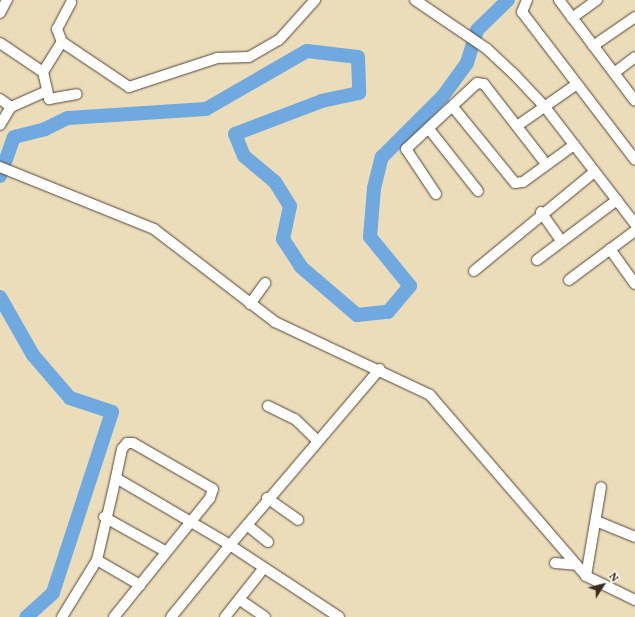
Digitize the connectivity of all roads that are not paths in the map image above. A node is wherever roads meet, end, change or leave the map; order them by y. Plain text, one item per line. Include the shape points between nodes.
1 (6, 0) edge
2 (315, 0) edge
3 (414, 0) edge
4 (527, 0) edge
5 (559, 0) edge
6 (597, 0) edge
7 (71, 3) dead end
8 (427, 4) edge
9 (0, 14) edge
10 (635, 17) edge
11 (572, 18) junction
12 (62, 42) junction
13 (0, 43) edge
14 (594, 46) junction
15 (635, 56) edge
16 (43, 72) junction
17 (614, 73) junction
18 (577, 84) junction
19 (45, 92) junction
20 (77, 94) dead end
21 (0, 99) edge
22 (635, 101) edge
23 (453, 106) junction
24 (11, 107) junction
25 (545, 107) junction
26 (0, 125) edge
27 (517, 126) junction
28 (429, 129) junction
29 (574, 145) junction
30 (635, 160) edge
31 (546, 164) junction
32 (0, 168) edge
33 (594, 172) junction
34 (478, 191) dead end
35 (436, 194) dead end
36 (617, 200) junction
37 (541, 212) junction
38 (635, 224) edge
39 (635, 232) edge
40 (562, 241) junction
41 (610, 249) junction
42 (538, 260) dead end
43 (474, 271) dead end
44 (569, 280) dead end
45 (265, 283) dead end
46 (635, 284) edge
47 (250, 304) junction
48 (380, 369) junction
49 (268, 406) dead end
50 (317, 440) junction
51 (116, 478) junction
52 (601, 487) dead end
53 (267, 498) junction
54 (104, 517) junction
55 (190, 520) junction
56 (298, 520) dead end
57 (596, 521) junction
58 (247, 525) junction
59 (635, 537) edge
60 (268, 542) dead end
61 (230, 545) junction
62 (166, 551) junction
63 (97, 560) junction
64 (555, 563) dead end
65 (576, 564) junction
66 (263, 570) junction
67 (586, 576) junction
68 (140, 584) junction
69 (240, 600) junction
70 (635, 600) edge
71 (62, 617) edge
72 (114, 617) edge
73 (171, 617) edge
74 (225, 617) edge
75 (265, 617) edge
76 (339, 617) edge

1 - 9 street
2 - 12 street via 279,40 259,54 221,57 171,71 133,87 124,86
3 - 8 street
4 - 18 street via 522,12
5 - 11 street
6 - 11 street
7 - 12 street via 57,30
8 - 25 street via 466,37 487,49
10 - 14 street
11 - 14 street
12 - 16 street
13 - 16 street
14 - 17 street
15 - 17 street
16 - 19 street
17 - 22 street
18 - 25 street
18 - 30 street
19 - 20 street via 51,100
19 - 24 street
21 - 24 street
23 - 27 street via 480,82
23 - 28 street
23 - 31 street via 515,183 523,182
24 - 26 street
25 - 27 street
25 - 29 street
27 - 31 street
28 - 34 street
28 - 35 street via 406,153
29 - 31 street
29 - 33 street
32 - 47 street via 154,229
33 - 36 street
33 - 37 street
36 - 38 street
36 - 40 street
37 - 40 street
37 - 43 street
39 - 41 street
40 - 42 street
41 - 44 street
41 - 46 street
45 - 47 street
47 - 48 street via 275,322
48 - 50 street
48 - 65 street via 420,388 440,404
49 - 50 street via 295,419
50 - 53 street
51 - 54 street
51 - 55 street
51 - 55 street via 122,449 127,443 132,443 209,484 214,489 210,498
52 - 57 street
53 - 56 street
53 - 58 street
54 - 62 street
54 - 63 street
55 - 61 street
55 - 62 street
57 - 59 street
57 - 67 street
58 - 60 street
58 - 61 street
61 - 66 street
61 - 73 street
62 - 68 street
63 - 68 street
63 - 71 street
64 - 65 street
65 - 67 street
66 - 69 street
66 - 76 street
67 - 70 street
68 - 72 street
69 - 74 street
69 - 75 street

